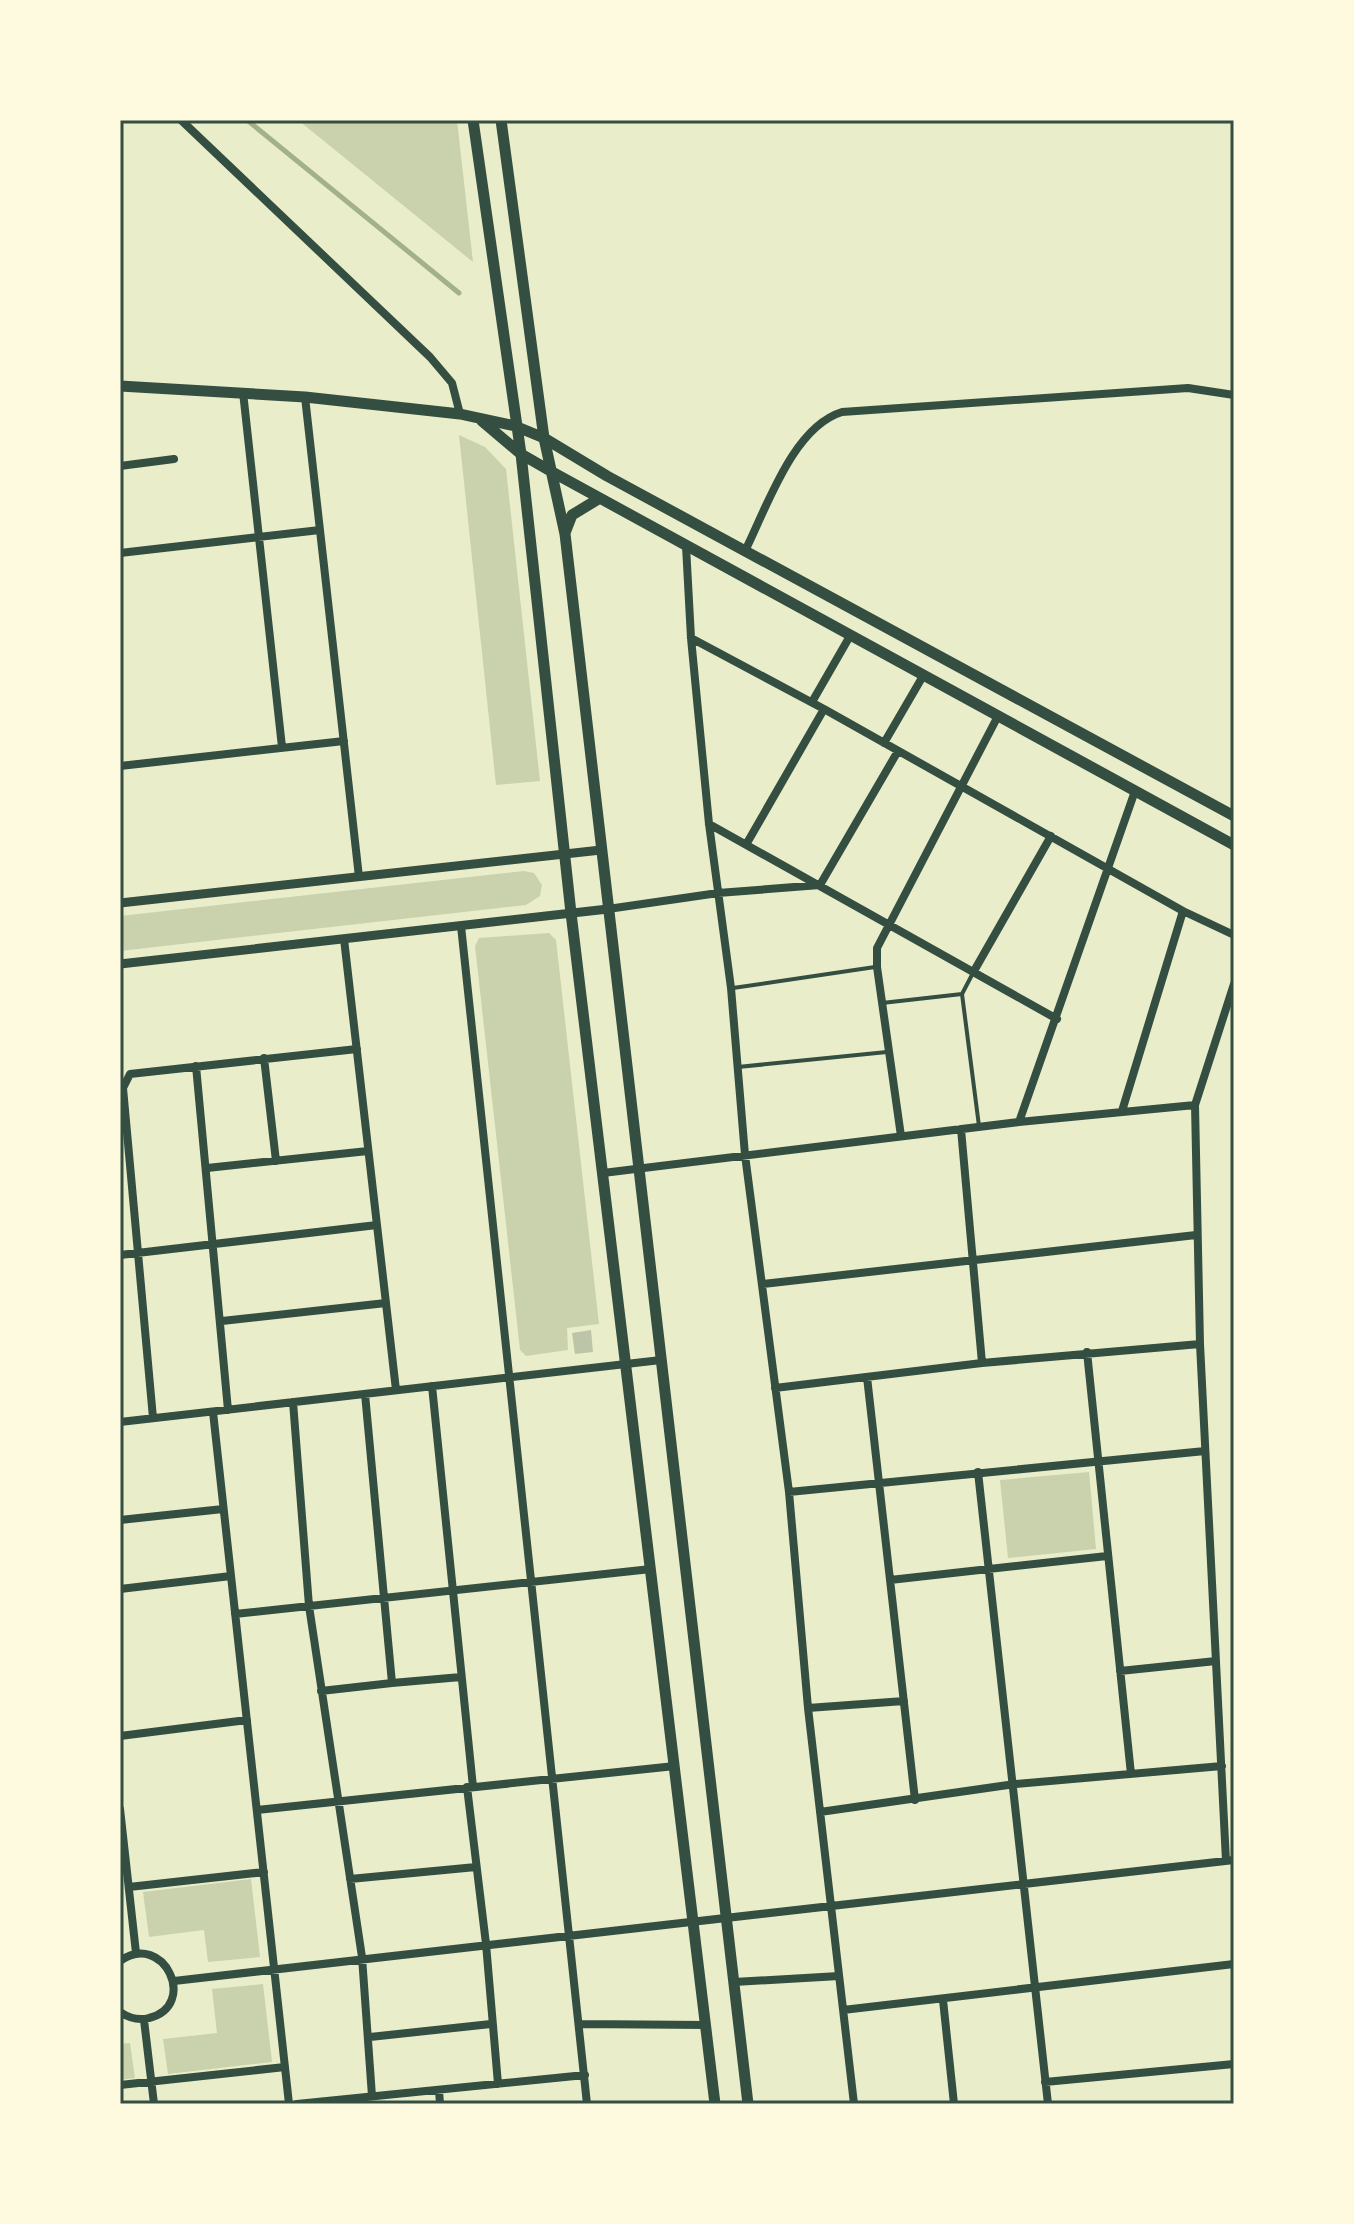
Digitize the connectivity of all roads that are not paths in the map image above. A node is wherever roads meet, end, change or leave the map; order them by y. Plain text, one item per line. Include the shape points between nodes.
1 (181, 120) edge
2 (473, 120) edge
3 (501, 120) edge
4 (120, 386) edge
5 (243, 392) junction
6 (1234, 395) edge
7 (305, 397) junction
8 (460, 414) junction
9 (478, 418) junction
10 (515, 426) junction
11 (544, 438) junction
12 (521, 454) junction
13 (174, 459) dead end
14 (120, 466) edge
15 (554, 473) junction
16 (600, 498) junction
17 (320, 530) junction
18 (565, 534) junction
19 (261, 537) junction
20 (686, 546) junction
21 (745, 551) junction
22 (120, 553) edge
23 (850, 636) junction
24 (691, 638) junction
25 (923, 676) junction
26 (812, 702) junction
27 (824, 709) junction
28 (998, 716) junction
29 (344, 741) junction
30 (884, 743) junction
31 (282, 747) junction
32 (898, 751) junction
33 (120, 766) edge
34 (963, 788) junction
35 (1135, 791) junction
36 (1234, 816) edge
37 (709, 824) junction
38 (1051, 836) junction
39 (747, 843) junction
40 (1234, 845) edge
41 (601, 850) junction
42 (566, 854) junction
43 (1106, 867) junction
44 (359, 877) junction
45 (820, 885) junction
46 (718, 893) junction
47 (120, 903) edge
48 (608, 909) junction
49 (1183, 911) junction
50 (571, 913) junction
51 (888, 923) junction
52 (461, 926) junction
53 (1234, 935) edge
54 (344, 939) junction
55 (120, 964) edge
56 (877, 967) junction
57 (974, 971) junction
58 (1234, 984) edge
59 (731, 988) junction
60 (962, 994) junction
61 (882, 1003) junction
62 (1057, 1019) junction
63 (357, 1049) junction
64 (888, 1052) junction
65 (264, 1058) junction
66 (196, 1066) junction
67 (738, 1067) junction
68 (122, 1102) edge
69 (1195, 1105) junction
70 (1122, 1111) junction
71 (1019, 1122) junction
72 (979, 1126) junction
73 (961, 1129) junction
74 (901, 1136) junction
75 (368, 1151) junction
76 (745, 1155) junction
77 (276, 1161) junction
78 (207, 1168) junction
79 (638, 1169) junction
80 (603, 1173) junction
81 (377, 1225) junction
82 (1196, 1235) junction
83 (215, 1245) junction
84 (140, 1252) junction
85 (120, 1255) edge
86 (973, 1257) junction
87 (763, 1284) junction
88 (386, 1303) junction
89 (222, 1321) junction
90 (1200, 1344) junction
91 (1087, 1352) junction
92 (661, 1360) junction
93 (982, 1363) junction
94 (627, 1364) junction
95 (510, 1377) junction
96 (867, 1377) junction
97 (432, 1386) junction
98 (775, 1388) junction
99 (396, 1390) junction
100 (365, 1394) junction
101 (293, 1402) junction
102 (228, 1410) junction
103 (213, 1412) junction
104 (153, 1418) junction
105 (120, 1422) edge
106 (1205, 1451) junction
107 (1097, 1462) junction
108 (978, 1472) junction
109 (879, 1482) junction
110 (789, 1492) junction
111 (223, 1509) junction
112 (120, 1520) edge
113 (1107, 1556) junction
114 (987, 1568) junction
115 (651, 1569) junction
116 (231, 1576) junction
117 (890, 1580) junction
118 (533, 1582) junction
119 (120, 1589) edge
120 (453, 1591) junction
121 (383, 1598) junction
122 (309, 1606) junction
123 (235, 1614) junction
124 (1216, 1661) junction
125 (1120, 1671) junction
126 (461, 1677) junction
127 (392, 1683) junction
128 (321, 1691) junction
129 (904, 1701) junction
130 (808, 1708) junction
131 (247, 1720) junction
132 (120, 1736) edge
133 (675, 1766) junction
134 (1222, 1766) junction
135 (1131, 1774) junction
136 (554, 1779) junction
137 (1015, 1784) junction
138 (470, 1787) junction
139 (915, 1800) junction
140 (336, 1801) junction
141 (120, 1809) edge
142 (257, 1810) junction
143 (820, 1812) junction
144 (1230, 1860) edge
145 (476, 1867) junction
146 (264, 1872) junction
147 (350, 1879) junction
148 (1026, 1884) junction
149 (129, 1887) junction
150 (833, 1908) junction
151 (727, 1918) junction
152 (693, 1922) junction
153 (569, 1936) junction
154 (486, 1944) junction
155 (136, 1953) junction
156 (362, 1957) junction
157 (120, 1961) edge
158 (1234, 1964) edge
159 (274, 1968) junction
160 (839, 1976) junction
161 (174, 1981) junction
162 (734, 1982) junction
163 (1035, 1989) junction
164 (943, 2000) junction
165 (843, 2010) junction
166 (120, 2012) edge
167 (144, 2020) junction
168 (491, 2024) junction
169 (579, 2024) junction
170 (706, 2025) junction
171 (370, 2037) junction
172 (1234, 2064) edge
173 (285, 2067) junction
174 (585, 2075) junction
175 (151, 2081) junction
176 (1045, 2082) junction
177 (498, 2084) junction
178 (120, 2085) edge
179 (439, 2090) junction
180 (372, 2096) junction
181 (154, 2104) edge
182 (289, 2104) edge
183 (297, 2104) edge
184 (440, 2104) edge
185 (587, 2104) edge
186 (715, 2104) edge
187 (748, 2104) edge
188 (854, 2104) edge
189 (954, 2104) edge
190 (1048, 2104) edge

1 - 8 street via 430,357 452,383
2 - 10 main road
3 - 11 main road
4 - 5 main road
5 - 7 main road
5 - 19 street
6 - 21 street via 1188,388 855,410 830,416 801,441
7 - 8 main road
7 - 17 street
8 - 9 main road
9 - 10 main road
9 - 12 main road
10 - 11 main road
10 - 12 main road
11 - 15 main road
11 - 21 main road
12 - 15 main road
12 - 42 main road
13 - 14 street
15 - 16 main road
15 - 18 main road
16 - 18 main road via 572,515
16 - 20 main road
17 - 19 street
17 - 29 street
18 - 41 main road
19 - 22 street
19 - 31 street
20 - 23 main road
20 - 24 street
21 - 36 main road
23 - 25 main road
23 - 26 street
24 - 26 street
24 - 37 street
25 - 28 main road
25 - 30 street
26 - 27 street
27 - 30 street
27 - 39 street
28 - 34 street
28 - 35 main road
29 - 31 street
29 - 44 street
30 - 32 street
31 - 33 street
32 - 34 street
32 - 45 street
34 - 38 street
34 - 51 street
35 - 40 main road
35 - 43 street
37 - 39 street
37 - 46 street
38 - 43 street
38 - 57 street
39 - 45 street
41 - 42 street
41 - 48 main road
42 - 44 street
42 - 50 main road
43 - 49 street
43 - 62 street
44 - 47 street
45 - 46 street
45 - 51 street
46 - 48 street
46 - 59 street
48 - 50 street
48 - 79 main road
49 - 53 street
49 - 70 street
50 - 52 street
50 - 80 main road
51 - 56 street via 877,948
51 - 57 street
52 - 54 street
52 - 95 street
54 - 55 street
54 - 63 street
56 - 59 lane
56 - 61 street
57 - 60 lane
57 - 62 street
58 - 69 street
59 - 67 street
60 - 61 lane
60 - 72 lane
61 - 64 street
62 - 71 street
63 - 65 street
63 - 75 street
64 - 67 lane
64 - 74 street
65 - 66 street
65 - 77 street
66 - 68 street via 130,1074 123,1082
66 - 78 street
67 - 76 street
68 - 84 street
69 - 70 street
69 - 82 street
70 - 71 street
71 - 72 street
72 - 73 street
73 - 74 street
73 - 86 street
74 - 76 street
75 - 77 street
75 - 81 street
76 - 79 street
76 - 87 street
77 - 78 street
78 - 83 street
79 - 80 street
79 - 92 main road
80 - 94 main road
81 - 83 street
81 - 88 street
82 - 86 street
82 - 90 street
83 - 84 street
83 - 89 street
84 - 85 street
84 - 104 street
86 - 87 street
86 - 93 street
87 - 98 street
88 - 89 street
88 - 99 street
89 - 102 street
90 - 91 street
90 - 106 street
91 - 93 street
91 - 107 street
92 - 94 street
92 - 151 main road
93 - 96 street
94 - 95 street
94 - 115 main road
95 - 97 street
95 - 118 street
96 - 98 street
96 - 109 street
97 - 99 street
97 - 120 street
98 - 110 street
99 - 100 street
100 - 101 street
100 - 121 street
101 - 102 street
101 - 122 street
102 - 103 street
103 - 104 street
103 - 111 street
104 - 105 street
106 - 107 street
106 - 124 street
107 - 108 street
107 - 113 street
108 - 109 street
108 - 114 street
109 - 110 street
109 - 117 street
110 - 130 street
111 - 112 street
111 - 116 street
113 - 114 street
113 - 125 street
114 - 117 street
114 - 137 street
115 - 118 street
115 - 133 main road
116 - 119 street
116 - 123 street
117 - 129 street
118 - 120 street
118 - 136 street
120 - 121 street
120 - 126 street
121 - 122 street
121 - 127 street
122 - 123 street
122 - 128 street
123 - 131 street
124 - 125 street
124 - 134 street
125 - 135 street
126 - 127 street
126 - 138 street
127 - 128 street
128 - 140 street
129 - 130 street
129 - 139 street
130 - 143 street
131 - 132 street
131 - 142 street
133 - 136 street
133 - 152 main road
134 - 135 street
134 - 144 street
135 - 137 street
136 - 138 street
136 - 153 street
137 - 139 street
137 - 148 street
138 - 140 street
138 - 145 street
139 - 143 street
140 - 142 street
140 - 147 street
141 - 149 street
142 - 146 street
143 - 150 street
144 - 148 street
145 - 147 street
145 - 154 street
146 - 149 street
146 - 159 street
147 - 156 street
148 - 150 street
148 - 163 street
149 - 155 street
150 - 151 street
150 - 160 street
151 - 152 street
151 - 162 main road
152 - 153 street
152 - 170 main road
153 - 154 street
153 - 169 street
154 - 156 street
154 - 168 street
155 - 157 street
155 - 161 street via 165,1963
156 - 159 street
156 - 171 street
158 - 163 street
159 - 161 street
159 - 173 street
160 - 162 street
160 - 165 street
161 - 167 street via 170,2002
162 - 187 main road
163 - 164 street
163 - 176 street
164 - 165 street
164 - 189 street
165 - 188 street
166 - 167 street
167 - 175 street
168 - 171 street
168 - 177 street
169 - 170 street
169 - 174 street
170 - 186 main road
171 - 180 street
172 - 176 street
173 - 175 street
173 - 182 street
174 - 177 street
174 - 185 street
175 - 178 street
175 - 181 street
176 - 190 street
177 - 179 street
179 - 180 street
179 - 184 street
180 - 183 street

